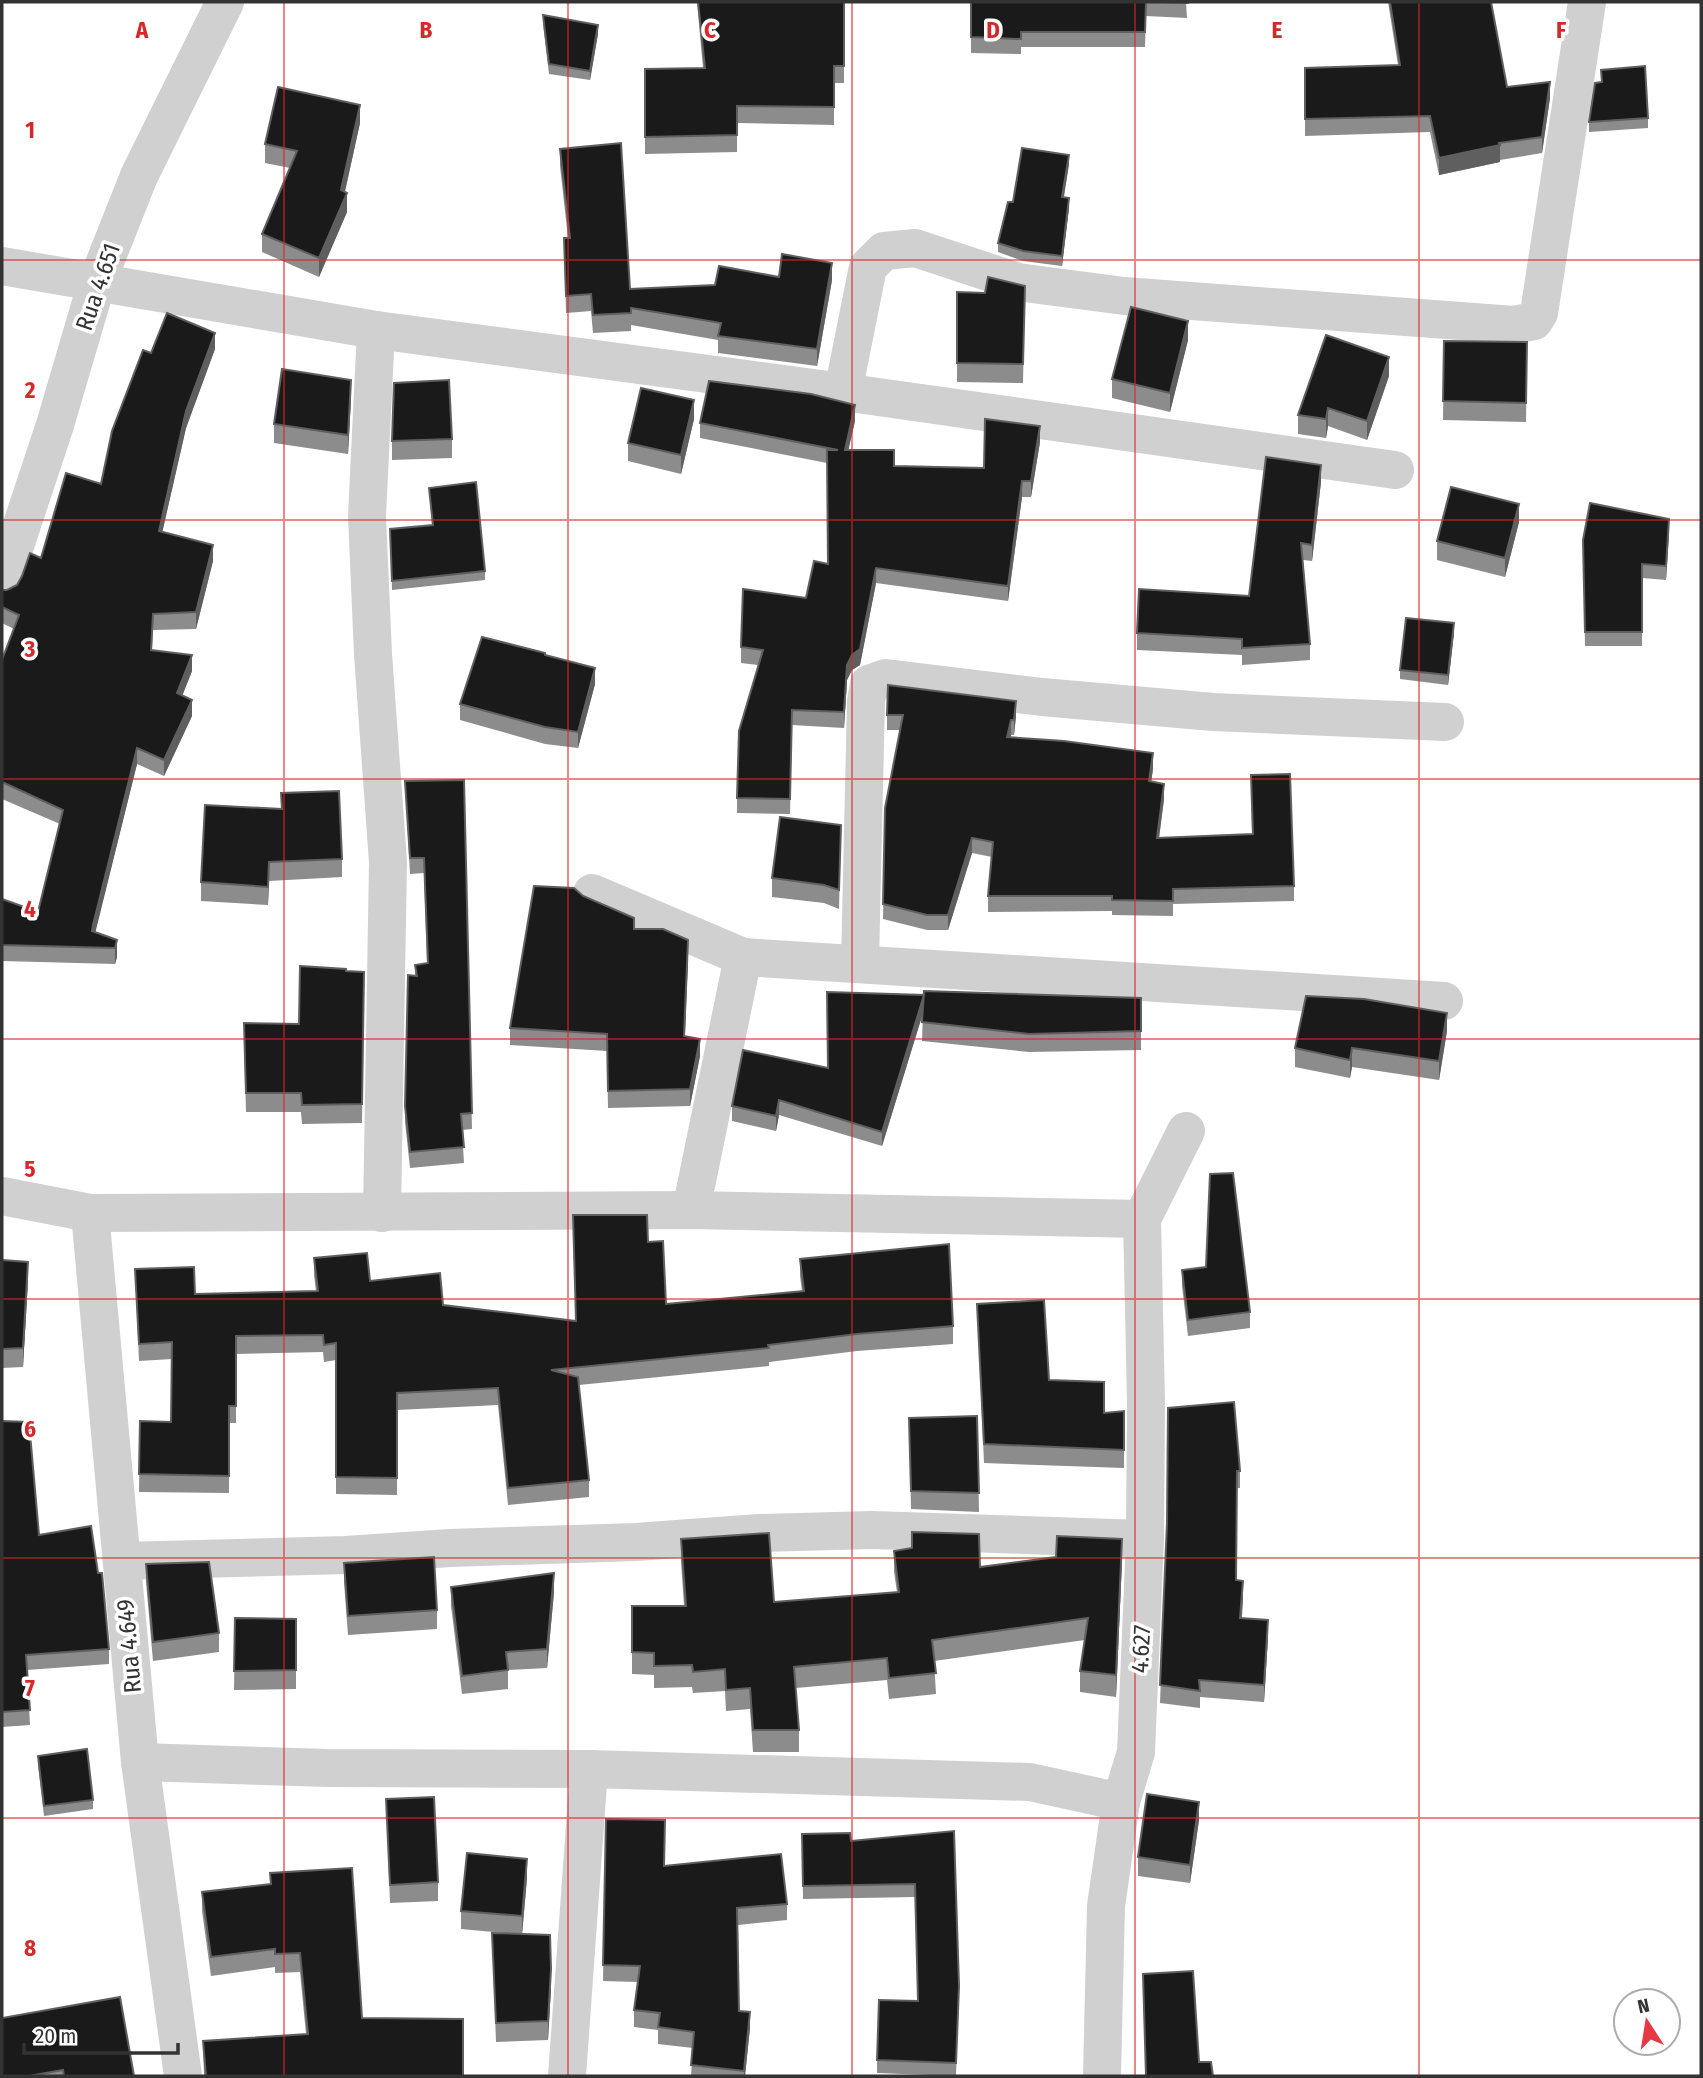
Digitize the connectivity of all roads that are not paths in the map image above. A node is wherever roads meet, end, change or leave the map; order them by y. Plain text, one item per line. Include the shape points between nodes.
1 (225, 2) edge
2 (1587, 2) edge
3 (2, 265) edge
4 (97, 282) junction
5 (376, 330) junction
6 (843, 392) junction
7 (1395, 470) dead end
8 (2, 585) edge
9 (1445, 722) dead end
10 (592, 893) dead end
11 (743, 957) junction
12 (860, 962) junction
13 (1444, 1001) dead end
14 (1186, 1130) dead end
15 (2, 1196) edge
16 (691, 1210) junction
17 (90, 1213) junction
18 (382, 1213) junction
19 (1142, 1219) junction
20 (1145, 1539) junction
21 (122, 1561) junction
22 (140, 1762) junction
23 (589, 1769) junction
24 (1121, 1802) junction
25 (183, 2076) edge
26 (567, 2076) edge
27 (1102, 2076) edge

1 - 4 street, Rua 4.651 via 139,176
2 - 6 street via 1539,313 1534,321 1514,325 1124,296 1018,282 915,248 884,251 868,267
3 - 4 street
4 - 5 street
4 - 8 street, Rua 4.651
5 - 6 street
5 - 18 street via 367,516 388,862
6 - 7 street
9 - 12 street via 1213,712 886,678 869,684
10 - 11 street
11 - 12 street
11 - 16 street
12 - 13 street
14 - 19 street
15 - 17 street
16 - 18 street
16 - 19 street
17 - 18 street
17 - 21 street, Rua 4.649
19 - 20 street, 4.627
20 - 21 street via 872,1530 771,1532 346,1555
20 - 24 street, 4.627 via 1136,1752
21 - 22 street, Rua 4.649
22 - 23 street
22 - 25 street, Rua 4.649
23 - 24 street via 1030,1782
23 - 26 street
24 - 27 street, 4.627 via 1106,1906

